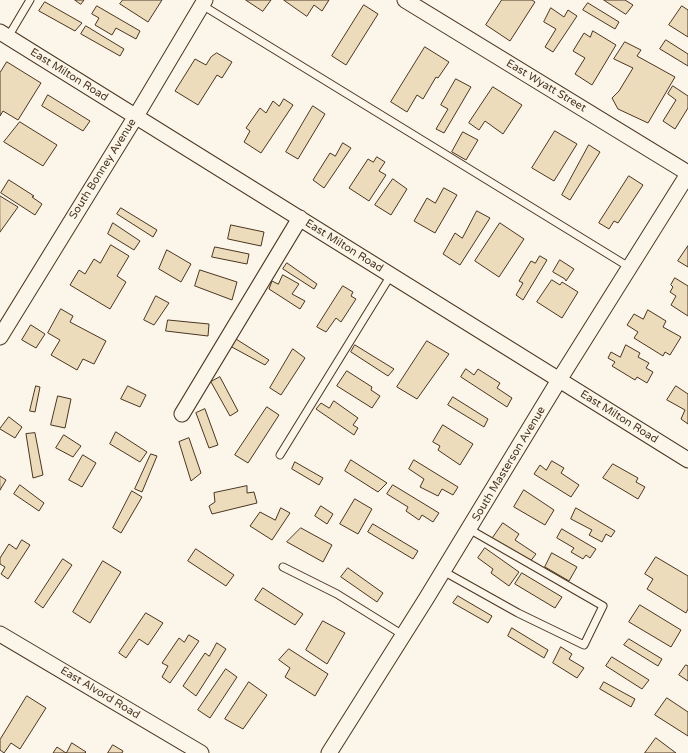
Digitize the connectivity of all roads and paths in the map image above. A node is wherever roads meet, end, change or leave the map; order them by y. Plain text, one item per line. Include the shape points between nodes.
1 (30, 0) edge
2 (405, 0) edge
3 (204, 2) edge
4 (4, 34) edge
5 (136, 116) junction
6 (688, 173) edge
7 (300, 218) junction
8 (629, 267) junction
9 (390, 275) junction
10 (0, 337) edge
11 (559, 380) junction
12 (182, 414) dead end
13 (280, 455) dead end
14 (688, 460) edge
15 (469, 529) junction
16 (283, 567) dead end
17 (443, 571) junction
18 (0, 634) edge
19 (403, 635) junction
20 (201, 753) edge
21 (329, 753) edge

1 - 4 lane
2 - 6 street, East Wyatt Street
3 - 5 street, South Bonney Avenue
3 - 8 lane
4 - 5 street, East Milton Road
5 - 7 street, East Milton Road
5 - 10 street, South Bonney Avenue
6 - 8 street, South Masterson Avenue
7 - 9 street, East Milton Road
7 - 12 street
8 - 11 street, South Masterson Avenue
9 - 11 street, East Milton Road
9 - 13 lane
11 - 14 street, East Milton Road
11 - 15 street, South Masterson Avenue
15 - 17 street, South Masterson Avenue
15 - 17 lane via 602,606 584,645 518,613
16 - 19 lane via 337,594
17 - 19 street, South Masterson Avenue
18 - 20 street, East Alvord Road
19 - 21 street, South Masterson Avenue

